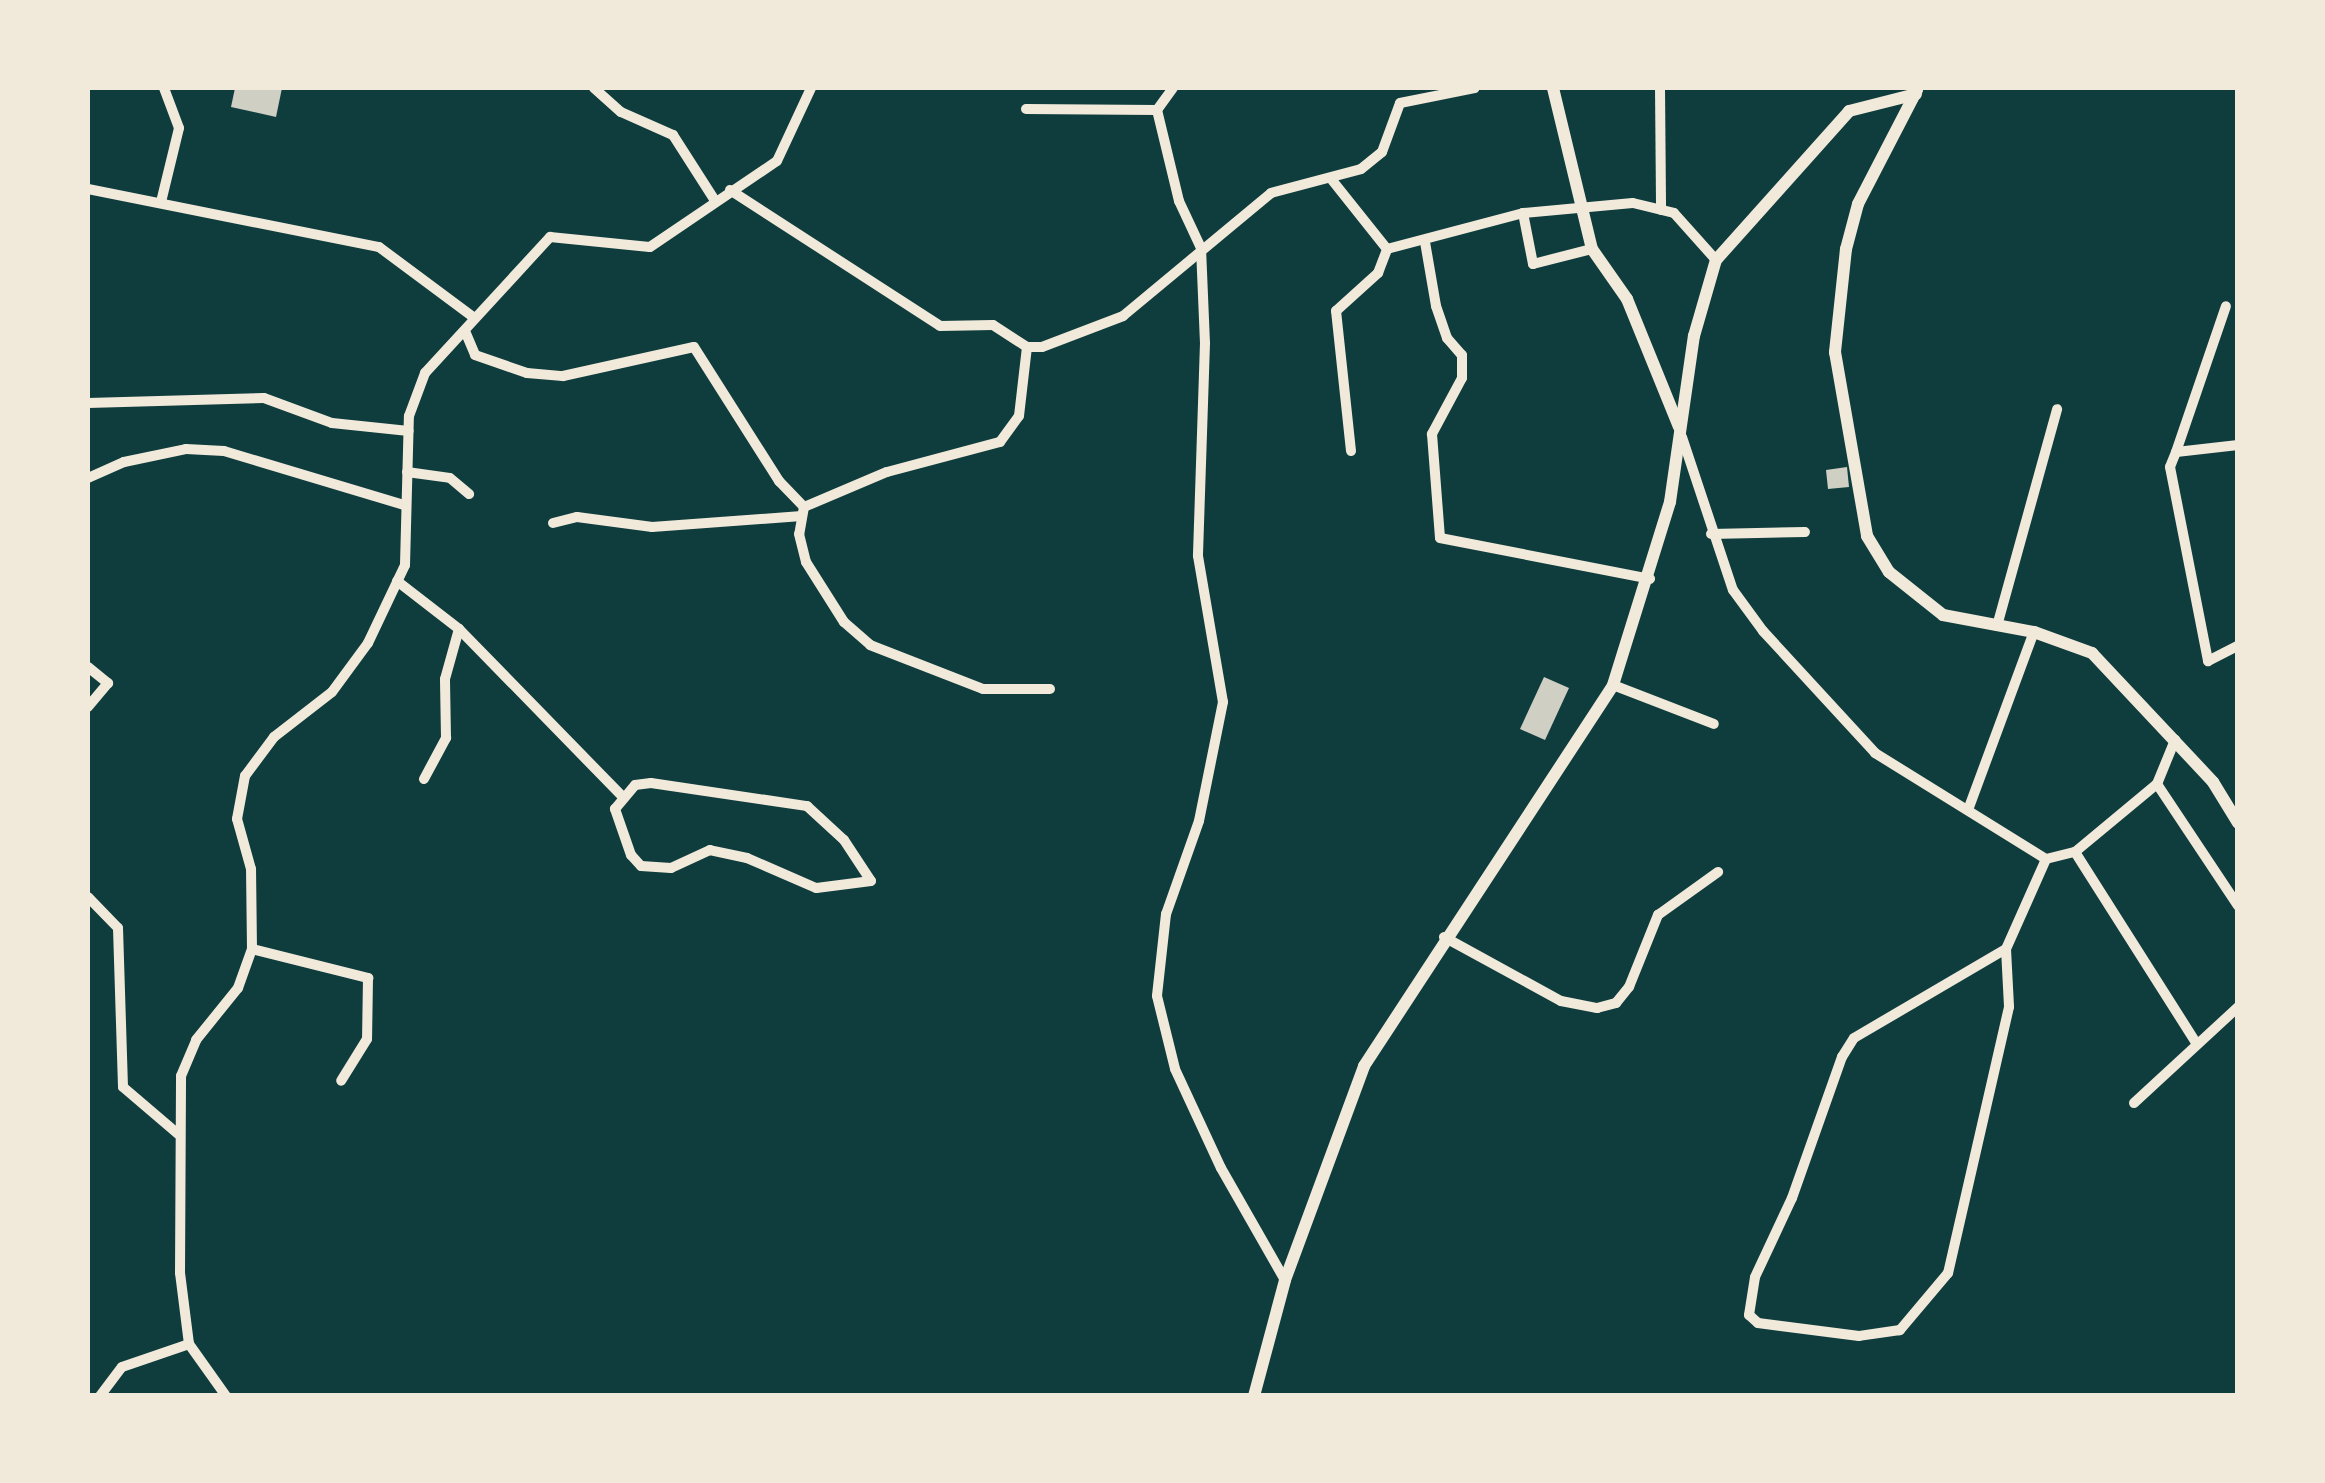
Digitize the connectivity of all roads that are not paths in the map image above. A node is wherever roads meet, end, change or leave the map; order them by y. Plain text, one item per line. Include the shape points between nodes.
1 (164, 88) edge
2 (594, 88) edge
3 (811, 88) edge
4 (1173, 88) edge
5 (1474, 88) edge
6 (1553, 88) edge
7 (1660, 88) edge
8 (1917, 90) edge
9 (1026, 109) dead end
10 (1157, 110) junction
11 (1332, 180) junction
12 (88, 189) edge
13 (730, 190) junction
14 (714, 199) junction
15 (161, 202) junction
16 (1579, 205) junction
17 (1661, 210) junction
18 (1523, 213) junction
19 (1425, 242) junction
20 (1200, 248) junction
21 (1386, 249) junction
22 (1592, 249) junction
23 (1716, 260) junction
24 (2226, 306) dead end
25 (472, 316) junction
26 (465, 331) junction
27 (1028, 348) junction
28 (88, 402) edge
29 (2057, 409) dead end
30 (1680, 429) junction
31 (408, 431) junction
32 (2238, 445) edge
33 (1351, 451) dead end
34 (2176, 452) junction
35 (406, 472) junction
36 (88, 478) edge
37 (469, 494) dead end
38 (404, 505) junction
39 (803, 512) junction
40 (553, 523) dead end
41 (1804, 532) dead end
42 (1711, 534) junction
43 (1650, 578) junction
44 (397, 581) junction
45 (1996, 626) junction
46 (458, 628) junction
47 (2034, 632) junction
48 (2238, 646) edge
49 (88, 666) edge
50 (1613, 685) junction
51 (1050, 689) dead end
52 (88, 707) edge
53 (1714, 724) dead end
54 (2175, 740) junction
55 (424, 778) dead end
56 (2156, 784) junction
57 (622, 796) junction
58 (1968, 810) junction
59 (2238, 824) edge
60 (2075, 852) junction
61 (2046, 859) junction
62 (1718, 872) dead end
63 (88, 897) edge
64 (2238, 906) edge
65 (1443, 936) junction
66 (2006, 949) junction
67 (252, 950) junction
68 (2238, 1006) edge
69 (2196, 1043) junction
70 (340, 1081) dead end
71 (2134, 1104) dead end
72 (178, 1134) junction
73 (1285, 1280) junction
74 (189, 1344) junction
75 (100, 1396) edge
76 (226, 1396) edge
77 (1254, 1396) edge

1 - 15 street via 179,128
2 - 14 street via 622,112 673,134
3 - 13 street via 777,161
4 - 10 street
5 - 11 street via 1400,103 1382,152
6 - 16 street
7 - 17 street
8 - 23 street via 1849,111
8 - 45 street via 1858,204 1846,248 1835,352 1854,479 1876,556 1943,614
9 - 10 street
10 - 20 street via 1178,200
11 - 20 street via 1271,193
11 - 21 street
12 - 15 street
13 - 14 street
13 - 27 street via 940,326 992,325
14 - 25 street via 650,248 550,237
15 - 25 street via 227,221 379,247
16 - 17 street
16 - 18 street
16 - 22 street
17 - 23 street via 1674,213
18 - 19 street
18 - 22 street via 1533,264
19 - 21 street
19 - 43 street via 1436,306 1447,338 1462,356 1462,378 1432,434 1440,538
20 - 27 street via 1123,316
20 - 73 street via 1205,343 1198,556 1224,702 1200,822 1166,914 1157,996 1175,1069
21 - 33 street via 1378,272 1336,311
22 - 30 street via 1627,299
23 - 30 street via 1694,336
24 - 34 street
25 - 26 street
26 - 31 street via 425,373
26 - 39 street via 475,355 527,373 562,376 694,348
27 - 39 street via 1019,416 1000,442 886,472
28 - 31 street via 264,398 332,423
29 - 45 street
30 - 42 street
30 - 43 street
31 - 35 street
32 - 34 street
34 - 48 street via 2171,482 2208,661
35 - 37 street via 450,478
35 - 38 street
36 - 38 street via 124,462 186,449 224,451
38 - 44 street via 405,566
39 - 40 street via 652,527 576,517
39 - 51 street via 806,562 844,622 870,645 983,689
41 - 42 street
42 - 58 street via 1733,590 1794,667 1875,753
43 - 50 street
44 - 46 street
44 - 67 street via 368,643 332,692 274,737 244,776 237,819 251,869
45 - 47 street
46 - 55 street via 445,679 446,738
46 - 57 street
47 - 54 street via 2092,653
47 - 58 street
49 - 52 street via 108,683
50 - 53 street
50 - 65 street
54 - 56 street
54 - 59 street
56 - 60 street
56 - 64 street
57 - 57 street via 635,785 684,785 807,806 844,840 871,882 816,888 710,850 652,870 630,855 616,823
58 - 61 street
60 - 61 street
60 - 69 street
61 - 66 street
62 - 65 street via 1658,914 1628,987 1616,1003 1596,1008 1560,1002
63 - 72 street via 118,928 123,1087
65 - 73 street via 1364,1066
66 - 66 street via 1854,1038 1755,1277 1750,1315 1758,1322 1859,1336 1900,1330 1948,1273 2009,1007
67 - 70 street via 368,978 366,1039
67 - 72 street via 238,988 188,1054
68 - 69 street
69 - 71 street
72 - 74 street via 180,1272
73 - 77 street
74 - 75 street via 122,1366
74 - 76 street

